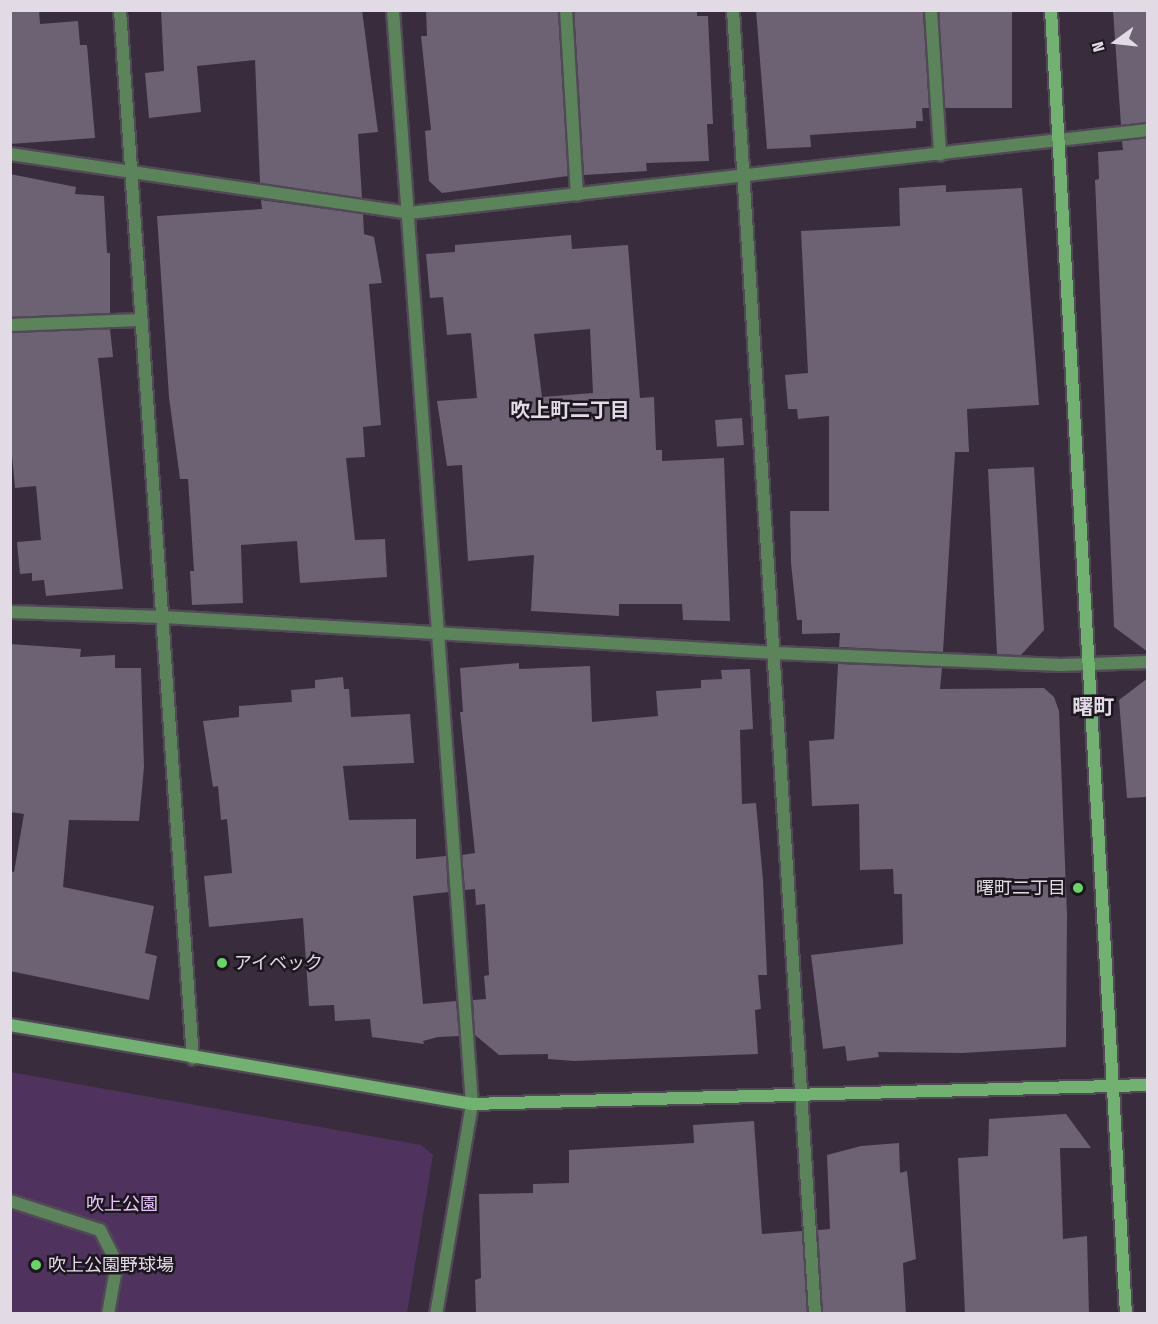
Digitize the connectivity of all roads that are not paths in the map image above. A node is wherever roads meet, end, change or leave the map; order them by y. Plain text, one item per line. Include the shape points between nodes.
1 (120, 10) edge
2 (393, 10) edge
3 (566, 10) edge
4 (733, 10) edge
5 (931, 10) edge
6 (1052, 10) edge
7 (1148, 130) edge
8 (1060, 141) junction
9 (10, 154) edge
10 (940, 155) junction
11 (132, 171) junction
12 (743, 178) junction
13 (577, 195) junction
14 (409, 213) junction
15 (140, 320) junction
16 (10, 324) edge
17 (10, 612) edge
18 (164, 617) junction
19 (440, 633) junction
20 (776, 653) junction
21 (1148, 662) edge
22 (1091, 665) junction
23 (10, 1025) edge
24 (193, 1058) junction
25 (1112, 1085) junction
26 (1148, 1085) edge
27 (800, 1092) junction
28 (472, 1104) junction
29 (10, 1201) edge
30 (108, 1314) edge
31 (436, 1314) edge
32 (815, 1314) edge
33 (1125, 1314) edge

1 - 11 street
2 - 14 street
3 - 13 street
4 - 12 street
5 - 10 street
6 - 8 street
7 - 8 street
8 - 10 street
8 - 22 street
9 - 11 street
10 - 12 street
11 - 14 street
11 - 15 street
12 - 13 street
12 - 20 street
13 - 14 street
14 - 19 street
15 - 16 street
15 - 18 street
17 - 18 street
18 - 19 street
18 - 24 street
19 - 20 street
19 - 28 street
20 - 22 street
20 - 27 street
21 - 22 street
22 - 25 street
23 - 24 street
24 - 28 street
25 - 26 street
25 - 27 street
25 - 33 street
27 - 28 street
27 - 32 street
28 - 31 street
29 - 30 street via 100,1230 117,1263

